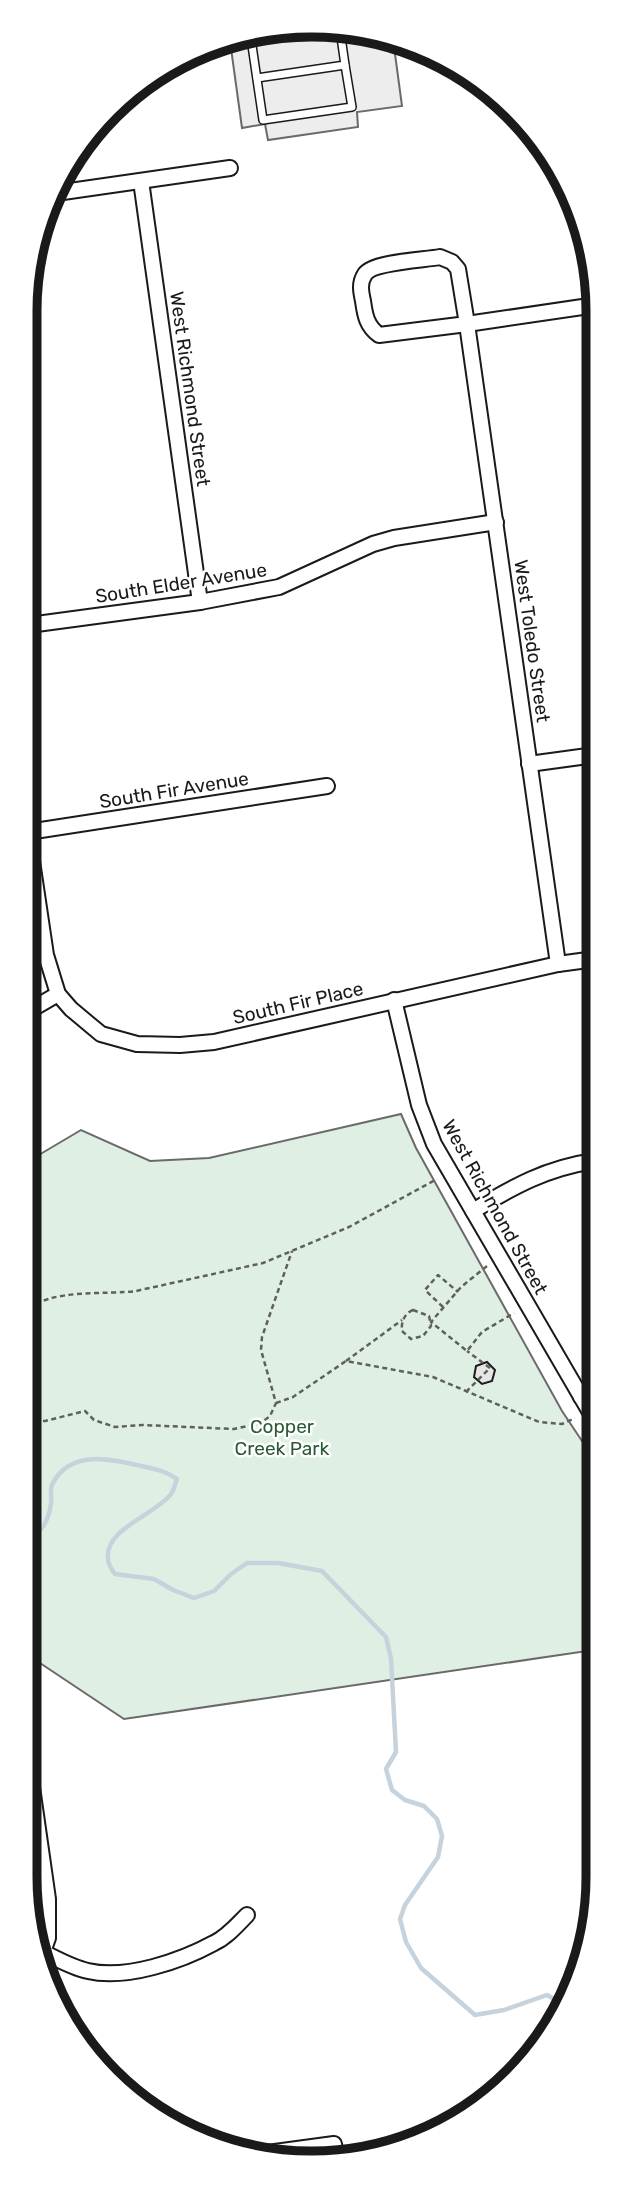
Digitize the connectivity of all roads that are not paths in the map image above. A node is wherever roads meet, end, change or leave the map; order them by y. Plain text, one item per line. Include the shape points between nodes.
1 (341, 38) edge
2 (252, 43) edge
3 (345, 65) junction
4 (257, 78) junction
5 (230, 168) dead end
6 (141, 181) junction
7 (64, 192) edge
8 (586, 306) edge
9 (467, 324) junction
10 (496, 522) junction
11 (200, 602) junction
12 (37, 624) edge
13 (586, 756) edge
14 (529, 764) junction
15 (327, 786) dead end
16 (37, 832) edge
17 (37, 894) edge
18 (586, 960) edge
19 (558, 964) junction
20 (58, 994) junction
21 (394, 1000) junction
22 (37, 1006) edge
23 (586, 1163) edge
24 (473, 1212) junction
25 (586, 1390) edge
26 (37, 1822) edge
27 (247, 1915) dead end
28 (45, 1945) edge
29 (49, 1957) edge
30 (335, 2150) edge
31 (316, 2151) edge

1 - 3 lane
2 - 4 lane
3 - 4 lane
3 - 4 lane via 352,107 263,120
5 - 6 street
6 - 7 street
6 - 11 street, West Richmond Street
8 - 9 street
9 - 9 street via 458,269 440,257 375,267 365,273 360,284 365,316 379,335
9 - 10 street, West Toledo Street
10 - 11 street, South Elder Avenue via 394,538 353,551 279,587
10 - 14 street, West Toledo Street
11 - 12 street, South Elder Avenue
13 - 14 street
14 - 19 street, West Toledo Street
15 - 16 street, South Fir Avenue
17 - 20 street via 46,955
18 - 19 street, South Fir Place
19 - 21 street, South Fir Place
20 - 21 street, South Fir Place via 101,1034 158,1046 214,1042
20 - 22 street
21 - 24 street, West Richmond Street via 426,1125
23 - 24 street via 537,1175
24 - 25 street, West Richmond Street
26 - 28 street via 48,1899
27 - 29 street via 215,1943 147,1968 103,1973
30 - 31 street

